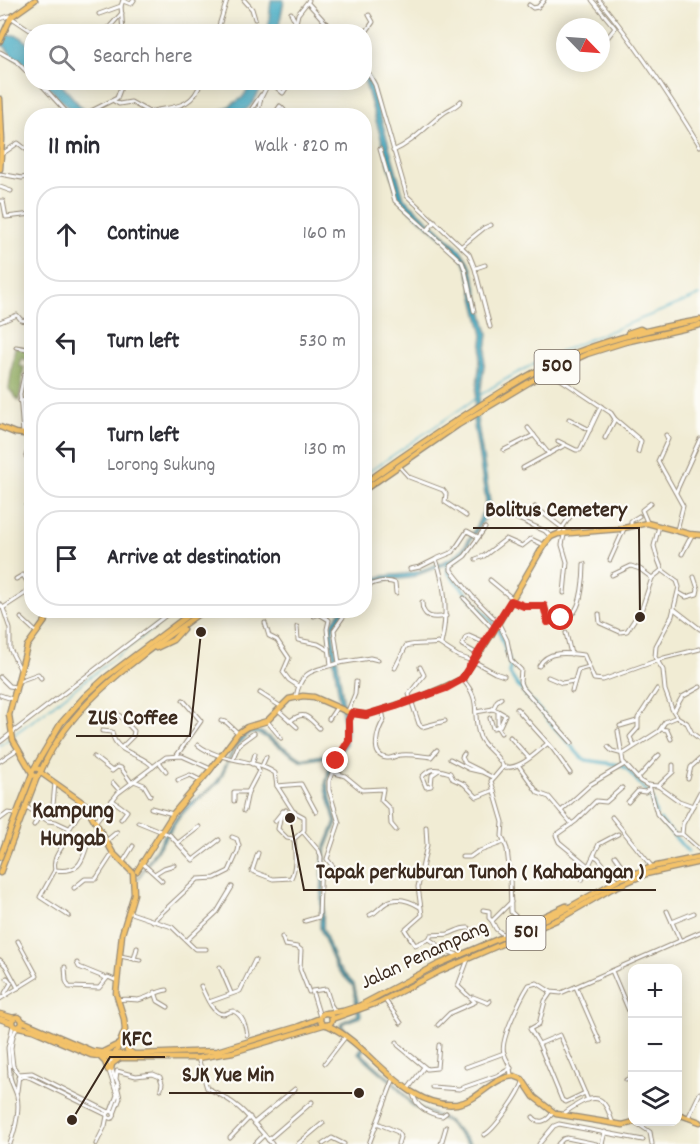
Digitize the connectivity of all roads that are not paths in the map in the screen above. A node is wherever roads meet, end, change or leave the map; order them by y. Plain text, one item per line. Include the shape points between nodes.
1 (35, 0) edge
2 (123, 0) edge
3 (134, 0) edge
4 (227, 0) edge
5 (244, 0) edge
6 (544, 0) edge
7 (591, 0) edge
8 (599, 0) edge
9 (308, 2) edge
10 (529, 5) dead end
11 (121, 6) junction
12 (122, 13) junction
13 (99, 14) dead end
14 (291, 14) dead end
15 (369, 15) dead end
16 (11, 17) junction
17 (606, 18) edge
18 (0, 19) edge
19 (255, 19) dead end
20 (610, 22) edge
21 (296, 23) joint
22 (112, 24) edge
23 (123, 24) edge
24 (220, 24) edge
25 (327, 24) edge
26 (372, 24) edge
27 (24, 26) edge
28 (610, 34) edge
29 (0, 41) edge
30 (0, 52) edge
31 (24, 69) edge
32 (372, 80) edge
33 (46, 90) edge
34 (120, 90) edge
35 (198, 90) edge
36 (265, 90) edge
37 (264, 93) junction
38 (0, 99) edge
39 (114, 100) junction
40 (461, 101) dead end
41 (63, 108) edge
42 (97, 108) edge
43 (141, 108) edge
44 (160, 108) edge
45 (175, 108) edge
46 (175, 108) edge
47 (252, 108) edge
48 (259, 108) edge
49 (1, 115) edge
50 (700, 146) edge
51 (24, 148) edge
52 (380, 149) dead end
53 (393, 151) junction
54 (2, 154) junction
55 (0, 172) edge
56 (24, 178) edge
57 (0, 187) edge
58 (11, 191) dead end
59 (0, 201) edge
60 (24, 215) edge
61 (435, 222) junction
62 (491, 225) dead end
63 (428, 230) junction
64 (462, 246) junction
65 (485, 265) dead end
66 (475, 269) junction
67 (474, 311) dead end
68 (700, 320) edge
69 (24, 321) edge
70 (0, 322) edge
71 (700, 325) edge
72 (490, 327) dead end
73 (628, 336) junction
74 (639, 338) junction
75 (16, 347) dead end
76 (24, 348) edge
77 (556, 364) junction
78 (543, 374) junction
79 (24, 375) edge
80 (560, 379) junction
81 (24, 400) edge
82 (20, 401) junction
83 (601, 406) junction
84 (481, 408) junction
85 (472, 413) junction
86 (569, 419) dead end
87 (615, 419) junction
88 (0, 427) edge
89 (528, 428) dead end
90 (590, 430) junction
91 (24, 434) joint
92 (534, 435) junction
93 (666, 435) dead end
94 (605, 438) dead end
95 (700, 439) edge
96 (558, 441) dead end
97 (566, 445) junction
98 (504, 450) dead end
99 (638, 452) dead end
100 (549, 454) junction
101 (399, 465) junction
102 (523, 468) dead end
103 (372, 478) edge
104 (372, 484) edge
105 (676, 492) junction
106 (651, 503) dead end
107 (587, 506) dead end
108 (535, 507) dead end
109 (507, 514) dead end
110 (465, 516) dead end
111 (639, 516) dead end
112 (647, 523) junction
113 (660, 525) junction
114 (562, 527) junction
115 (631, 527) junction
116 (485, 528) dead end
117 (624, 528) junction
118 (677, 531) junction
119 (566, 533) junction
120 (558, 534) junction
121 (692, 535) junction
122 (700, 535) edge
123 (477, 536) junction
124 (551, 537) junction
125 (544, 545) junction
126 (682, 554) dead end
127 (476, 559) dead end
128 (437, 560) junction
129 (610, 560) dead end
130 (584, 564) dead end
131 (410, 569) dead end
132 (662, 570) junction
133 (612, 575) dead end
134 (24, 576) edge
135 (694, 577) dead end
136 (652, 578) junction
137 (16, 579) dead end
138 (490, 580) dead end
139 (372, 585) edge
140 (396, 593) dead end
141 (679, 593) junction
142 (24, 594) edge
143 (564, 594) dead end
144 (464, 597) dead end
145 (512, 600) junction
146 (422, 602) dead end
147 (0, 604) edge
148 (3, 608) junction
149 (674, 609) junction
150 (598, 614) dead end
151 (446, 616) junction
152 (21, 618) dead end
153 (47, 618) edge
154 (163, 618) edge
155 (185, 618) edge
156 (193, 618) edge
157 (326, 618) edge
158 (342, 618) edge
159 (6, 619) junction
160 (0, 622) edge
161 (265, 623) dead end
162 (496, 626) junction
163 (297, 627) dead end
164 (700, 629) edge
165 (168, 631) junction
166 (36, 632) junction
167 (566, 633) dead end
168 (175, 635) junction
169 (441, 644) junction
170 (486, 644) junction
171 (700, 649) edge
172 (330, 650) junction
173 (571, 654) junction
174 (479, 655) junction
175 (378, 660) dead end
176 (656, 661) junction
177 (475, 662) junction
178 (339, 664) junction
179 (332, 665) junction
180 (539, 666) dead end
181 (420, 667) dead end
182 (589, 667) junction
183 (394, 668) dead end
184 (20, 670) junction
185 (504, 676) dead end
186 (0, 677) edge
187 (40, 678) dead end
188 (548, 678) dead end
189 (462, 679) junction
190 (574, 681) junction
191 (356, 682) dead end
192 (16, 685) junction
193 (298, 686) junction
194 (700, 687) edge
195 (657, 688) dead end
196 (572, 691) dead end
197 (260, 693) dead end
198 (0, 694) edge
199 (296, 697) junction
200 (501, 698) dead end
201 (13, 700) junction
202 (183, 700) dead end
203 (411, 701) junction
204 (279, 708) junction
205 (493, 709) junction
206 (517, 709) dead end
207 (344, 710) junction
208 (382, 710) junction
209 (498, 711) junction
210 (476, 712) junction
211 (674, 712) junction
212 (111, 715) dead end
213 (677, 717) junction
214 (490, 718) dead end
215 (329, 719) dead end
216 (221, 721) dead end
217 (267, 721) junction
218 (290, 721) junction
219 (445, 721) dead end
220 (637, 721) junction
221 (620, 726) dead end
222 (297, 727) dead end
223 (319, 728) dead end
224 (498, 728) junction
225 (661, 729) junction
226 (102, 731) dead end
227 (618, 731) dead end
228 (238, 733) junction
229 (254, 733) dead end
230 (501, 733) dead end
231 (11, 734) junction
232 (510, 737) dead end
233 (280, 738) dead end
234 (671, 739) dead end
235 (700, 739) edge
236 (0, 742) edge
237 (572, 743) dead end
238 (548, 744) junction
239 (47, 745) junction
240 (198, 745) dead end
241 (634, 746) junction
242 (122, 747) junction
243 (608, 747) dead end
244 (18, 749) junction
245 (436, 750) dead end
246 (255, 754) dead end
247 (464, 754) dead end
248 (623, 754) junction
249 (177, 755) junction
250 (659, 755) dead end
251 (94, 757) dead end
252 (228, 757) junction
253 (266, 757) dead end
254 (529, 758) junction
255 (450, 759) dead end
256 (700, 759) edge
257 (24, 760) junction
258 (0, 761) edge
259 (159, 762) junction
260 (252, 764) junction
261 (519, 765) junction
262 (674, 765) dead end
263 (257, 766) junction
264 (262, 766) junction
265 (624, 766) junction
266 (153, 767) junction
267 (502, 767) junction
268 (211, 769) junction
269 (439, 770) junction
270 (166, 771) dead end
271 (332, 772) junction
272 (482, 772) junction
273 (37, 773) junction
274 (570, 773) dead end
275 (493, 777) junction
276 (638, 778) junction
277 (688, 779) dead end
278 (178, 780) dead end
279 (202, 781) junction
280 (132, 782) junction
281 (55, 783) junction
282 (113, 783) dead end
283 (278, 786) junction
284 (658, 786) junction
285 (622, 788) dead end
286 (647, 789) junction
287 (494, 790) junction
288 (120, 791) junction
289 (248, 792) junction
290 (700, 792) edge
291 (150, 795) dead end
292 (112, 800) junction
293 (234, 801) dead end
294 (628, 802) dead end
295 (85, 804) junction
296 (53, 805) dead end
297 (25, 806) junction
298 (693, 806) junction
299 (151, 808) dead end
300 (291, 808) junction
301 (286, 810) junction
302 (244, 811) dead end
303 (561, 811) junction
304 (316, 812) dead end
305 (16, 814) junction
306 (173, 814) junction
307 (40, 815) junction
308 (612, 817) dead end
309 (0, 819) edge
310 (121, 819) dead end
311 (96, 821) junction
312 (274, 821) dead end
313 (138, 822) dead end
314 (572, 824) junction
315 (33, 825) dead end
316 (199, 827) dead end
317 (426, 827) dead end
318 (69, 828) junction
319 (100, 829) junction
320 (396, 830) dead end
321 (163, 831) junction
322 (117, 832) dead end
323 (303, 832) junction
324 (618, 834) dead end
325 (682, 834) junction
326 (232, 837) dead end
327 (294, 839) junction
328 (219, 840) dead end
329 (106, 841) junction
330 (504, 842) junction
331 (178, 843) junction
332 (133, 846) dead end
333 (700, 850) edge
334 (113, 853) junction
335 (258, 853) dead end
336 (594, 856) junction
337 (615, 856) dead end
338 (0, 857) edge
339 (462, 857) dead end
340 (697, 860) edge
341 (125, 863) junction
342 (144, 864) junction
343 (174, 865) dead end
344 (588, 866) junction
345 (652, 867) junction
346 (55, 870) junction
347 (134, 872) junction
348 (0, 873) edge
349 (156, 873) junction
350 (345, 873) dead end
351 (629, 876) junction
352 (582, 880) dead end
353 (162, 881) dead end
354 (617, 881) junction
355 (232, 887) dead end
356 (74, 888) dead end
357 (511, 902) junction
358 (575, 906) junction
359 (420, 907) junction
360 (483, 910) dead end
361 (667, 911) dead end
362 (128, 912) junction
363 (694, 913) dead end
364 (370, 915) dead end
365 (69, 916) dead end
366 (153, 921) junction
367 (305, 921) dead end
368 (492, 921) junction
369 (520, 921) junction
370 (672, 922) junction
371 (469, 928) dead end
372 (700, 932) edge
373 (514, 933) junction
374 (282, 937) dead end
375 (505, 937) junction
376 (429, 939) junction
377 (186, 940) junction
378 (680, 940) junction
379 (18, 941) dead end
380 (137, 948) dead end
381 (206, 949) dead end
382 (120, 956) junction
383 (460, 956) junction
384 (469, 958) junction
385 (134, 959) junction
386 (0, 960) edge
387 (140, 960) dead end
388 (255, 960) dead end
389 (78, 963) dead end
390 (220, 967) dead end
391 (65, 968) dead end
392 (612, 971) junction
393 (108, 977) junction
394 (7, 978) dead end
395 (117, 981) junction
396 (201, 986) dead end
397 (576, 987) junction
398 (18, 988) junction
399 (460, 988) junction
400 (0, 990) edge
401 (167, 990) dead end
402 (311, 991) junction
403 (155, 992) junction
404 (551, 992) junction
405 (5, 994) junction
406 (232, 994) junction
407 (0, 999) edge
408 (385, 1000) junction
409 (117, 1001) junction
410 (490, 1001) dead end
411 (209, 1002) junction
412 (168, 1007) dead end
413 (628, 1007) edge
414 (360, 1008) junction
415 (327, 1013) junction
416 (0, 1014) edge
417 (338, 1015) junction
418 (320, 1017) junction
419 (0, 1019) edge
420 (125, 1023) junction
421 (328, 1023) junction
422 (401, 1023) dead end
423 (16, 1024) junction
424 (438, 1026) dead end
425 (338, 1028) junction
426 (124, 1035) junction
427 (248, 1035) junction
428 (345, 1035) junction
429 (255, 1040) junction
430 (397, 1042) dead end
431 (600, 1042) dead end
432 (241, 1044) junction
433 (539, 1044) junction
434 (117, 1045) junction
435 (439, 1045) dead end
436 (504, 1053) junction
437 (100, 1054) junction
438 (140, 1054) junction
439 (119, 1056) junction
440 (198, 1058) junction
441 (325, 1063) dead end
442 (424, 1067) junction
443 (466, 1067) dead end
444 (511, 1068) junction
445 (110, 1070) junction
446 (10, 1073) junction
447 (17, 1076) junction
448 (511, 1076) junction
449 (394, 1078) junction
450 (12, 1081) junction
451 (523, 1082) junction
452 (119, 1086) dead end
453 (432, 1087) dead end
454 (161, 1089) dead end
455 (295, 1089) dead end
456 (410, 1091) junction
457 (700, 1092) edge
458 (585, 1093) junction
459 (17, 1096) junction
460 (588, 1100) junction
461 (312, 1102) dead end
462 (573, 1107) junction
463 (553, 1112) junction
464 (446, 1113) dead end
465 (110, 1114) junction
466 (561, 1115) junction
467 (569, 1116) junction
468 (682, 1116) edge
469 (532, 1117) dead end
470 (250, 1118) junction
471 (581, 1118) junction
472 (688, 1118) junction
473 (254, 1122) junction
474 (700, 1122) edge
475 (323, 1123) dead end
476 (376, 1123) junction
477 (610, 1123) junction
478 (628, 1124) edge
479 (641, 1126) edge
480 (446, 1127) dead end
481 (578, 1127) junction
482 (604, 1132) junction
483 (264, 1135) junction
484 (484, 1135) dead end
485 (230, 1138) dead end
486 (268, 1140) junction
487 (643, 1140) dead end
488 (580, 1142) edge
489 (10, 1144) edge
490 (96, 1144) edge
491 (255, 1144) edge
492 (272, 1144) edge
493 (298, 1144) edge
494 (323, 1144) edge
495 (344, 1144) edge
496 (369, 1144) edge
497 (398, 1144) edge
498 (441, 1144) edge
499 (539, 1144) edge
500 (558, 1144) edge
501 (596, 1144) edge
502 (602, 1144) edge
503 (652, 1144) edge

1 - 16 main road
2 - 3 street via 130,4
2 - 11 street
4 - 24 street
5 - 19 street
6 - 10 street via 538,7
7 - 17 street
8 - 50 street via 669,94
9 - 21 street
9 - 25 street
11 - 12 street
11 - 13 street
12 - 22 street
12 - 23 street
14 - 21 street
15 - 26 street
16 - 18 street
16 - 27 street
16 - 29 main road
20 - 28 street via 615,28
30 - 31 street
32 - 53 street
33 - 41 street
34 - 39 street
35 - 45 street via 195,97
36 - 37 street
37 - 47 street
37 - 48 street
38 - 49 main road
39 - 42 street
39 - 43 street via 118,105 132,103
40 - 53 street
44 - 46 street
49 - 54 main road
51 - 54 street via 18,144
52 - 63 street via 395,201
53 - 61 street via 407,196
54 - 55 main road
55 - 56 street
57 - 58 street
59 - 60 street via 5,217
61 - 63 street
61 - 64 street
62 - 64 street
63 - 67 street via 462,262
64 - 66 street
65 - 66 street
66 - 72 street
68 - 73 main road, 500
69 - 70 street via 16,315
71 - 74 main road, 500
73 - 74 main road
73 - 77 main road, 500
74 - 77 main road, 500
75 - 76 street
77 - 78 main road, 500
77 - 80 street
77 - 84 main road, 500 via 512,385
78 - 80 street
78 - 84 main road, 500
79 - 82 street
80 - 83 street
81 - 82 street
82 - 91 street
83 - 87 street
83 - 90 street
84 - 85 main road, 500
85 - 101 main road, 500
85 - 103 main road, 500
86 - 90 street
87 - 94 street
87 - 99 street via 641,441
88 - 91 main road
89 - 92 street
90 - 97 street via 580,450
92 - 98 street
92 - 100 street
93 - 105 street via 668,439 658,461
95 - 105 street
96 - 97 street
97 - 100 street
100 - 102 street
101 - 104 main road, 500
101 - 110 street via 409,477 443,490 445,502
105 - 118 street via 683,507
106 - 112 street via 642,510
107 - 114 street via 576,508
108 - 114 street
109 - 124 street
111 - 115 street via 631,521
112 - 113 main road
112 - 115 main road
113 - 118 main road
113 - 132 street via 654,546
114 - 119 street
114 - 120 street
115 - 117 main road
116 - 123 street
117 - 119 main road
117 - 129 street
118 - 121 main road
119 - 120 main road
119 - 143 street via 562,543 567,562
120 - 124 main road
121 - 122 main road
121 - 126 street
123 - 128 street via 467,531 453,552
123 - 162 street via 465,556 450,568
124 - 125 main road
125 - 127 street via 531,539 522,546 506,539
125 - 145 main road
128 - 131 street
128 - 151 street
130 - 145 street via 583,588 572,614 549,622 544,606 524,606
132 - 136 street
132 - 141 street via 677,581
133 - 136 street via 631,566
134 - 137 street
135 - 141 street via 697,594 686,597
136 - 150 street via 644,603 627,631 600,623
138 - 145 street
139 - 140 street via 392,581
141 - 149 street
142 - 148 street
144 - 162 street
145 - 162 main road
146 - 151 street via 427,616
147 - 148 street
148 - 159 street
149 - 164 street
149 - 176 street via 656,646
151 - 169 street
152 - 166 street
153 - 166 main road
154 - 231 street
155 - 165 main road
156 - 168 main road
157 - 172 street via 329,620
158 - 178 street via 334,630
159 - 160 street
159 - 184 street via 10,649
161 - 193 street via 269,636 277,640 289,658 283,672
162 - 170 main road
162 - 237 street via 507,640 511,660 521,670 522,687
163 - 172 street via 298,640
165 - 168 main road
165 - 239 main road via 99,683 68,715
166 - 184 main road
167 - 173 street
168 - 273 main road via 110,681 77,713
169 - 177 street
169 - 183 street via 406,646
170 - 174 main road
170 - 174 street via 466,637 462,645
171 - 176 street
172 - 179 street
173 - 180 street via 554,655 542,660
173 - 182 street via 584,655
174 - 177 main road
175 - 178 street
176 - 182 street via 599,681
176 - 211 street via 663,670 665,690
177 - 185 street
177 - 189 main road
178 - 179 street
179 - 193 street via 310,671
181 - 203 street via 424,675 410,693
182 - 190 street via 578,670
184 - 192 main road
186 - 192 street via 9,686
187 - 192 street via 38,674
188 - 190 street via 562,683
189 - 203 main road
189 - 210 street via 473,692
190 - 196 street
191 - 207 street via 355,694
192 - 201 main road
193 - 199 street
194 - 211 street via 682,697
195 - 220 street
197 - 204 street
198 - 201 street
199 - 204 main road
199 - 207 main road via 314,697
200 - 205 street
201 - 231 main road
202 - 249 street via 201,721
203 - 208 main road
203 - 219 street via 422,727
204 - 217 main road
204 - 218 street
205 - 209 street
205 - 210 street
206 - 238 street
207 - 208 main road via 366,715
207 - 215 street
207 - 271 street via 349,720 349,741
208 - 245 street via 384,720 377,742 383,757 430,757
209 - 224 street
209 - 224 street via 505,715
210 - 267 street via 482,741
211 - 213 street
212 - 242 street via 117,713 134,731
213 - 225 street via 665,722
213 - 235 street
214 - 224 street via 492,726
216 - 228 street
217 - 228 main road
217 - 233 street
218 - 222 street
218 - 223 street via 305,715
220 - 221 street
220 - 241 street via 638,728 630,737
224 - 230 street
225 - 234 street
225 - 241 street
226 - 242 street via 112,732 113,740
227 - 248 street
228 - 252 main road
229 - 252 street
231 - 236 street
231 - 244 main road
232 - 254 street
238 - 254 street
238 - 274 street
239 - 257 main road via 34,763
239 - 273 main road
240 - 252 street
241 - 248 street
242 - 266 street
243 - 248 street
244 - 257 main road
244 - 258 street
246 - 260 street
247 - 272 street via 462,760
248 - 265 street
249 - 259 street
249 - 268 street
250 - 276 street
251 - 280 street via 112,771 121,768
252 - 260 street
252 - 268 main road
253 - 264 street
254 - 261 street
255 - 272 street
256 - 277 street via 692,766
257 - 273 main road
259 - 266 street
259 - 270 street
260 - 263 street
261 - 267 street
261 - 303 street via 538,794 549,797
262 - 284 street via 673,772
263 - 264 street
263 - 289 street via 259,771
264 - 283 street via 275,773
265 - 276 street
265 - 303 street via 604,775
266 - 280 street
267 - 275 street
268 - 279 main road
269 - 269 street via 432,776 431,786 426,788 423,775
269 - 287 street via 450,773 474,795
271 - 320 street via 345,776 362,790 383,789 381,800 390,809 391,824
271 - 350 street via 328,785 339,823 327,859
272 - 275 street
273 - 281 main road
273 - 297 main road
273 - 305 main road
275 - 287 street
276 - 286 street
278 - 279 street via 190,775
279 - 306 main road
280 - 288 street
280 - 291 street via 144,785
281 - 295 main road
281 - 296 street
282 - 288 street
283 - 300 street
283 - 304 street via 301,784
284 - 286 street
284 - 298 street
285 - 314 street via 606,802 596,801
286 - 294 street via 638,791
286 - 325 street via 657,814 675,834
287 - 330 street
288 - 292 street
289 - 293 street via 234,792
289 - 302 street
290 - 298 street
292 - 310 street via 127,811
292 - 311 street
295 - 311 main road
295 - 318 street
297 - 307 street
297 - 348 main road
298 - 325 street
299 - 306 street
300 - 301 street
300 - 323 street via 304,818
301 - 312 street
301 - 327 street via 279,829 287,838
303 - 314 street
305 - 309 street via 8,813
305 - 338 main road
306 - 321 main road
307 - 315 street
307 - 318 street
308 - 345 street
311 - 319 main road
313 - 321 street
314 - 344 street via 556,837
316 - 331 street
317 - 359 street via 427,845 418,887
318 - 346 street via 66,842 53,862
319 - 329 main road
319 - 346 street via 91,838 79,865 68,871
321 - 331 street
321 - 342 main road
322 - 329 street
323 - 327 street
323 - 367 street via 321,857 319,917
324 - 336 street via 599,843
325 - 333 street
326 - 366 street via 239,846 231,868 215,878 198,879
327 - 335 street via 296,853 293,876 289,878 273,879 251,869
328 - 331 street via 195,860
329 - 334 main road
330 - 339 street via 470,858
330 - 357 street
332 - 341 street
334 - 341 main road
334 - 356 street via 96,879 85,879
336 - 344 street
336 - 354 street
337 - 351 street
340 - 345 main road, Jalan Penampang / 501
340 - 358 main road, Jalan Penampang / 501 via 646,874
341 - 347 main road
342 - 347 main road
342 - 349 street
343 - 349 street
344 - 352 street
345 - 351 main road, Jalan Penampang / 501
346 - 365 street via 40,897
347 - 362 main road via 134,894
349 - 353 street
351 - 354 main road, Jalan Penampang / 501
354 - 358 main road, Jalan Penampang / 501
355 - 377 street via 217,912
357 - 368 street
357 - 369 street via 511,914
358 - 369 main road via 527,924
358 - 373 main road, Jalan Penampang / 501
358 - 384 main road, Jalan Penampang / 501 via 561,918
359 - 364 street via 395,899
359 - 376 street via 422,915 405,930 415,945
360 - 368 street via 488,910
361 - 370 street
362 - 366 street
362 - 382 main road
363 - 370 street
366 - 377 street via 172,927
368 - 375 street
369 - 373 main road via 521,926
370 - 378 street
371 - 376 street via 431,935
372 - 378 street
373 - 375 main road, Jalan Penampang / 501
374 - 402 street via 286,945 301,950 300,969
375 - 383 main road, Jalan Penampang / 501
376 - 383 street
377 - 381 street via 195,950
378 - 392 street
379 - 398 street via 37,976
380 - 385 street
382 - 385 street
382 - 395 main road
383 - 414 main road, Jalan Penampang / 501
384 - 399 street
384 - 408 main road, Jalan Penampang / 501
385 - 387 street
386 - 398 street
388 - 406 street via 241,990
389 - 393 street via 79,967
390 - 406 street
391 - 393 street via 69,987 99,988
392 - 397 street
392 - 413 street
393 - 395 street
394 - 405 street via 11,983
395 - 409 main road
396 - 411 street
397 - 404 street
397 - 431 street
398 - 405 street
399 - 410 street via 482,1002
399 - 424 street via 475,1002 450,1013
400 - 405 street
401 - 403 street
402 - 417 street via 326,990
402 - 418 street
403 - 409 street via 139,1000
403 - 412 street
404 - 433 street via 539,1024 530,1029
404 - 436 street via 537,983 530,985 509,1029
405 - 407 street
406 - 411 street
408 - 414 main road, Jalan Penampang / 501
408 - 422 street
409 - 420 main road
411 - 427 street via 221,1014 237,1012
414 - 417 main road, Jalan Penampang / 501
415 - 417 main road, Jalan Penampang / 501
415 - 418 main road, Jalan Penampang
415 - 421 main road
416 - 423 main road, Jalan Penampang / 501
417 - 421 main road, Jalan Penampang / 501
417 - 425 main road
418 - 421 main road via 320,1022
418 - 429 main road, Jalan Penampang / 501
419 - 423 main road, Jalan Penampang / 501
420 - 426 main road
420 - 434 main road
421 - 425 main road
421 - 428 main road
421 - 440 main road, Jalan Penampang / 501 via 233,1052
423 - 437 main road, Jalan Penampang / 501
423 - 446 street via 8,1044
423 - 447 street via 10,1048
425 - 428 main road
426 - 438 main road via 127,1050
426 - 439 main road
427 - 429 street
427 - 432 street
428 - 441 street
428 - 449 main road
429 - 432 main road, Jalan Penampang / 501
430 - 442 street
432 - 438 main road, Jalan Penampang / 501 via 217,1051
433 - 458 street via 560,1035
433 - 458 street via 562,1100 566,1102
434 - 437 main road
434 - 439 main road
435 - 442 street via 437,1068
436 - 443 street
436 - 444 street
437 - 439 main road, Jalan Penampang / 501
437 - 445 main road
438 - 439 main road, Jalan Penampang / 501
439 - 440 main road, Jalan Penampang / 501
439 - 445 main road
439 - 445 street via 108,1064
440 - 470 street via 207,1088 234,1102
442 - 456 street
444 - 448 street
444 - 453 street via 459,1089
445 - 465 street via 117,1095
445 - 465 street via 120,1095 117,1109
446 - 447 street
446 - 450 street
447 - 450 street
447 - 459 street
447 - 465 street via 32,1073
448 - 451 main road
448 - 456 main road via 457,1104 428,1101
449 - 456 main road
449 - 476 street
450 - 459 street
451 - 463 main road via 534,1098
451 - 484 street via 493,1129
452 - 454 street via 117,1071 136,1076 153,1074 160,1077
455 - 473 street
456 - 464 street via 416,1103 429,1113
457 - 472 street
458 - 460 street
459 - 489 street
460 - 462 street
460 - 477 street via 602,1101
461 - 486 street
462 - 466 street
462 - 467 street
463 - 466 main road
463 - 469 street via 541,1122
465 - 490 street
466 - 467 main road
467 - 471 main road
468 - 472 main road
470 - 473 street
470 - 485 street
471 - 477 main road
471 - 481 street
472 - 474 main road
473 - 483 street
475 - 493 street
476 - 496 street
476 - 497 street via 398,1132
477 - 478 main road
479 - 503 street via 650,1132
480 - 498 street
481 - 482 street
481 - 499 street via 557,1124
482 - 487 street
482 - 502 street
483 - 486 street
483 - 491 street
486 - 492 street
488 - 500 street via 565,1138
488 - 501 street
494 - 495 street via 332,1138

